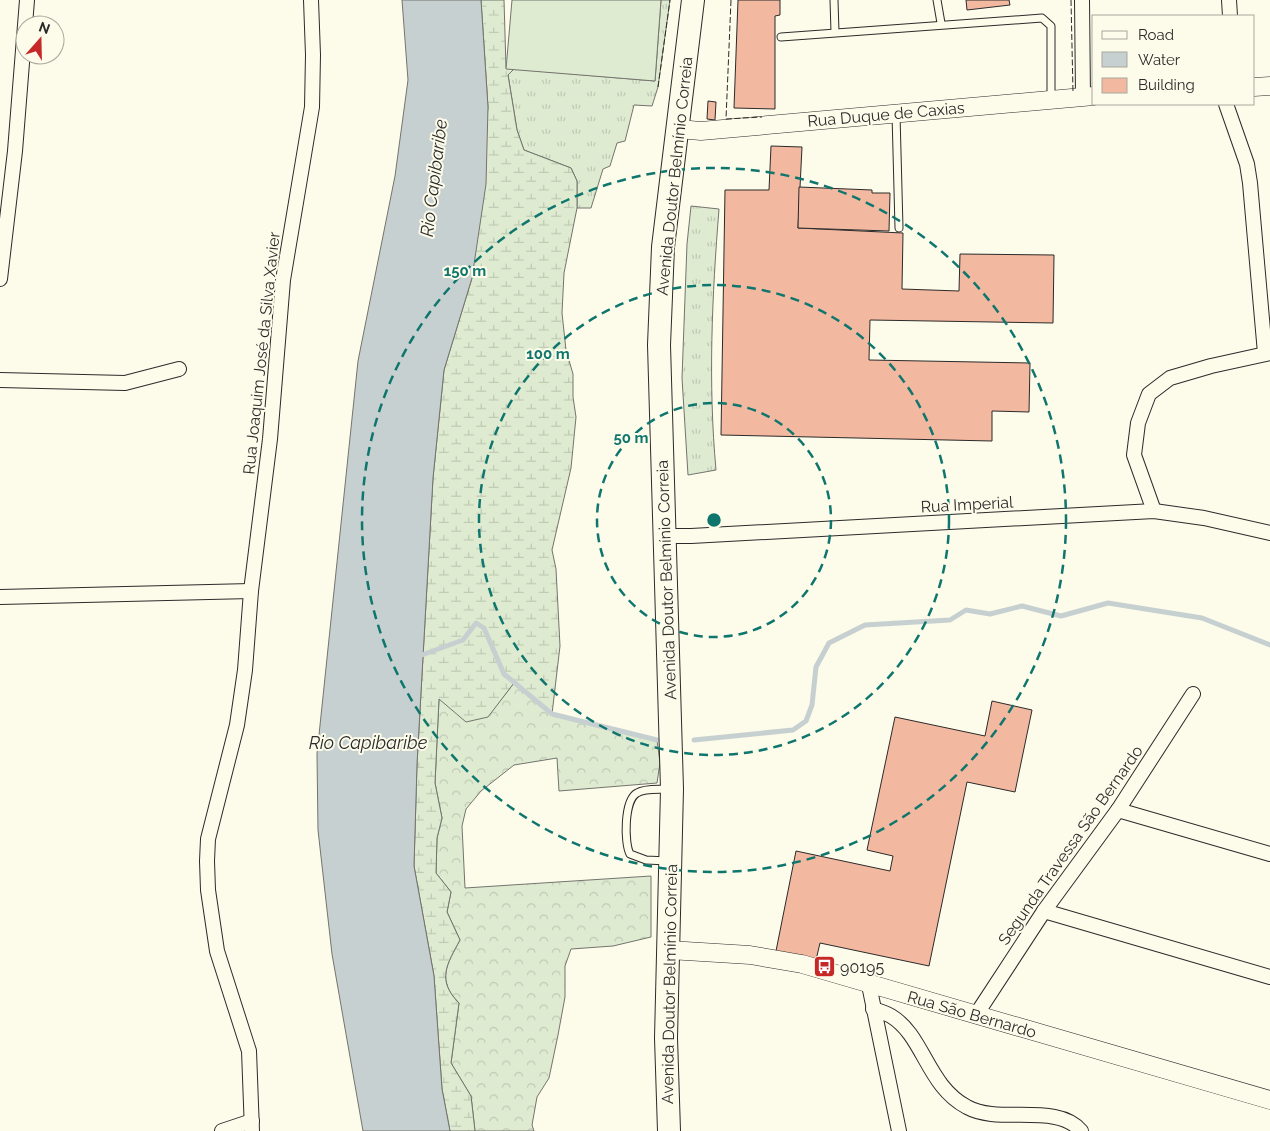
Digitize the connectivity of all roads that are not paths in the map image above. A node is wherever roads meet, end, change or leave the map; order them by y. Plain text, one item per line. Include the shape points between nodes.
1 (26, 0) edge
2 (311, 0) edge
3 (693, 0) edge
4 (834, 0) edge
5 (937, 0) edge
6 (1082, 0) edge
7 (1230, 0) edge
8 (1230, 15) edge
9 (941, 23) junction
10 (835, 32) junction
11 (781, 37) dead end
12 (1270, 86) edge
13 (1255, 87) edge
14 (1089, 96) edge
15 (1051, 100) junction
16 (1226, 105) edge
17 (896, 113) junction
18 (678, 130) junction
19 (899, 228) dead end
20 (2, 251) edge
21 (0, 279) edge
22 (1267, 353) edge
23 (179, 369) dead end
24 (0, 380) edge
25 (1154, 511) junction
26 (1270, 533) edge
27 (664, 536) junction
28 (251, 591) junction
29 (0, 597) edge
30 (1193, 694) dead end
31 (672, 789) junction
32 (1118, 810) junction
33 (1270, 854) edge
34 (670, 861) junction
35 (1044, 911) junction
36 (669, 950) junction
37 (1270, 977) edge
38 (868, 985) junction
39 (873, 1009) junction
40 (976, 1015) junction
41 (1270, 1100) edge
42 (252, 1126) edge
43 (222, 1131) edge
44 (669, 1131) edge
45 (899, 1131) edge
46 (1081, 1131) edge

1 - 20 street via 15,150
2 - 28 street, Rua Joaquim José da Silva Xavier via 312,106 283,280 270,439
3 - 18 main road, Avenida Doutor Belmínio Correia
4 - 10 lane
5 - 9 lane
6 - 14 street
7 - 8 street
9 - 10 lane
9 - 15 lane via 1042,18 1048,21 1051,26
10 - 11 lane
12 - 13 street
14 - 15 street, Rua Duque de Caxias
15 - 17 street, Rua Duque de Caxias
16 - 22 street via 1247,164
17 - 18 street, Rua Duque de Caxias via 701,131
17 - 19 lane
18 - 27 main road, Avenida Doutor Belmínio Correia via 661,288 659,354
20 - 21 street
22 - 25 street via 1170,378 1150,394 1138,423 1134,455
23 - 24 street via 124,383
25 - 26 street, Rua Imperial
25 - 27 street, Rua Imperial
27 - 31 main road, Avenida Doutor Belmínio Correia
28 - 29 street
28 - 42 street, Rua Joaquim José da Silva Xavier via 238,725 208,839 207,861 217,951 249,1051
30 - 32 street, Segunda Travessa São Bernardo
31 - 34 main road, Avenida Doutor Belmínio Correia
31 - 34 lane via 637,793 631,798 627,837 630,854 638,858
32 - 33 street
32 - 35 street, Segunda Travessa São Bernardo
34 - 36 main road, Avenida Doutor Belmínio Correia
35 - 37 street
35 - 40 street, Segunda Travessa São Bernardo
36 - 38 street, Rua São Bernardo via 750,955 802,964
36 - 44 main road, Avenida Doutor Belmínio Correia via 666,1038
38 - 39 street
38 - 40 street, Rua São Bernardo
39 - 45 street
39 - 46 street via 892,1016 943,1089 968,1108 996,1115 1059,1118
40 - 41 street, Rua São Bernardo
42 - 43 street

